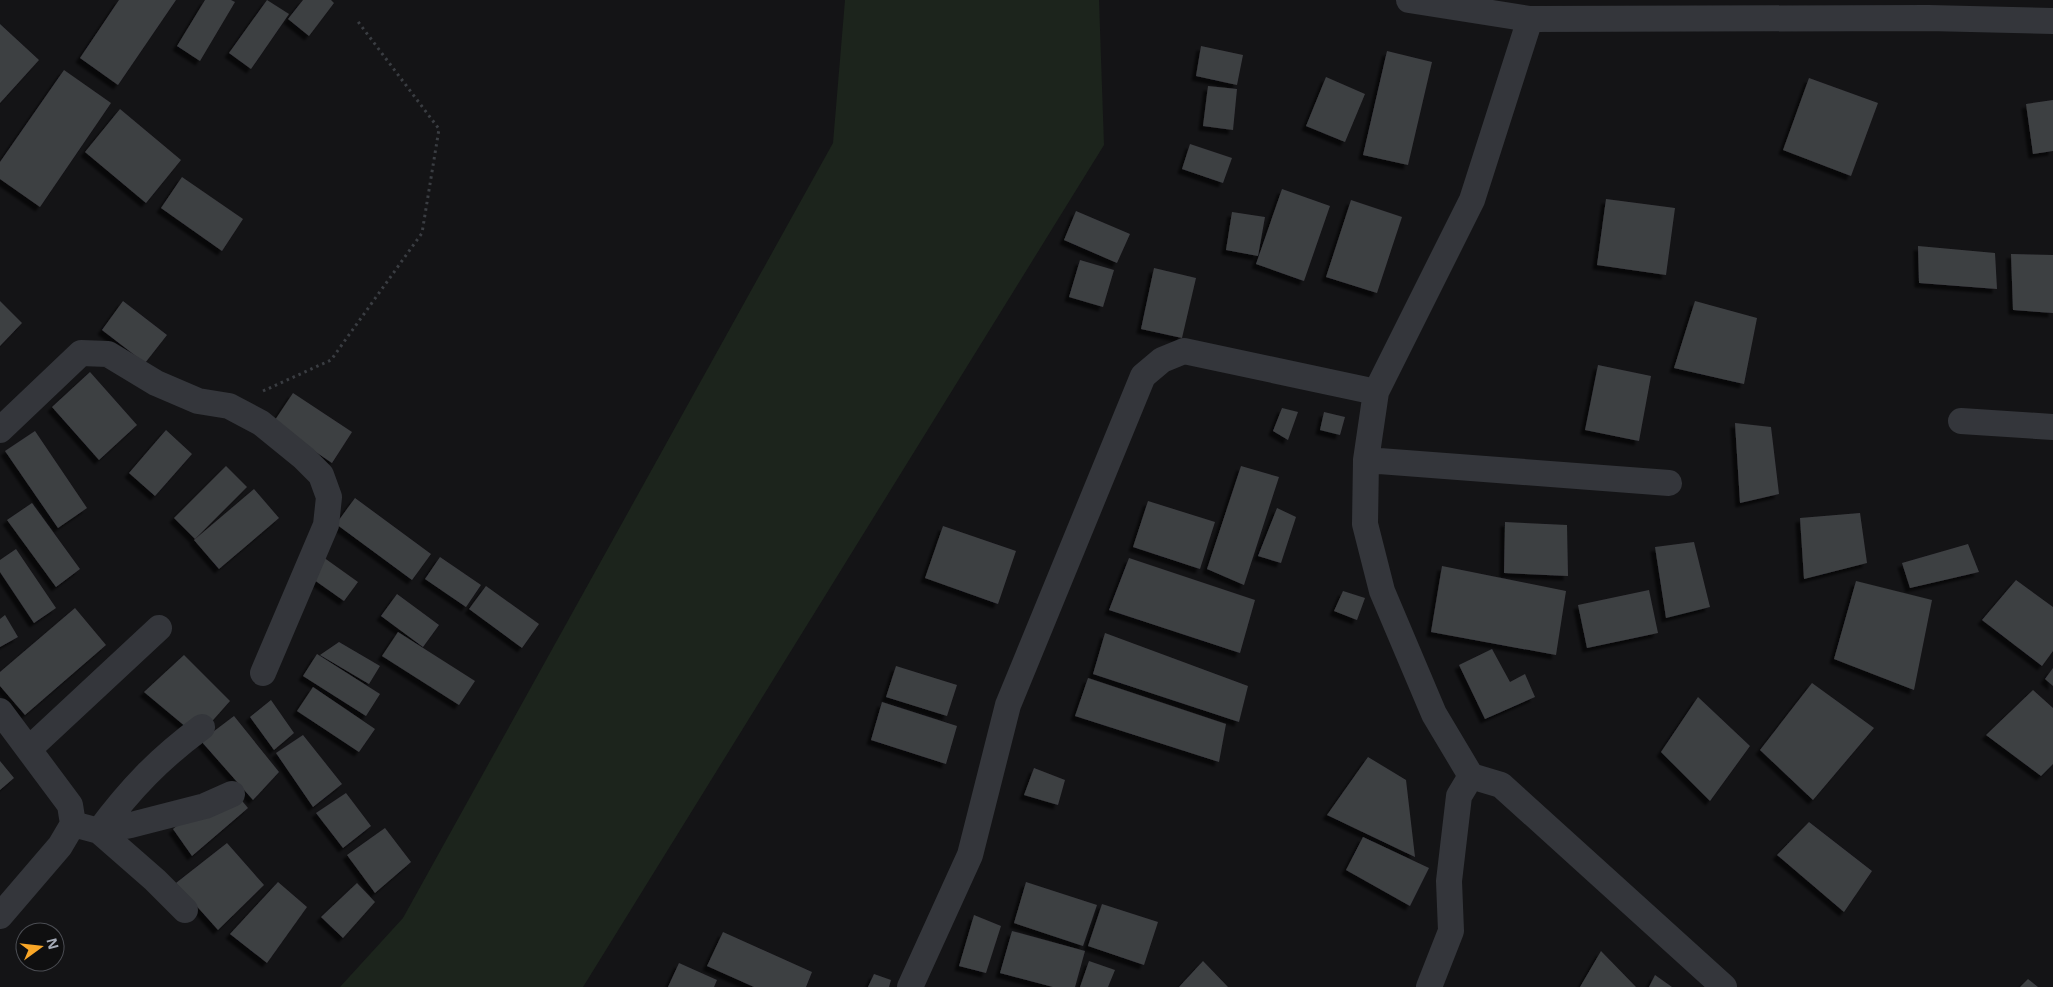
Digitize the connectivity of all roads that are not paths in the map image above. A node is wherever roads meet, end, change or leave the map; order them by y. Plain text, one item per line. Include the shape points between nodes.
1 (1409, 0) edge
2 (1500, 7) edge
3 (1530, 19) junction
4 (2053, 21) edge
5 (1376, 392) junction
6 (1961, 421) dead end
7 (2053, 427) edge
8 (0, 430) edge
9 (1366, 460) junction
10 (1669, 483) dead end
11 (159, 628) dead end
12 (264, 673) dead end
13 (0, 711) edge
14 (202, 727) dead end
15 (29, 749) junction
16 (1471, 776) junction
17 (232, 794) dead end
18 (73, 824) junction
19 (99, 831) junction
20 (185, 910) dead end
21 (0, 916) edge
22 (910, 987) edge
23 (1429, 987) edge
24 (1724, 987) edge

1 - 2 street
2 - 3 street
3 - 4 street via 1928,18
3 - 5 street via 1472,200
5 - 9 street
5 - 22 street via 1184,352 1162,360 1143,376 1008,705 970,854
6 - 7 street
8 - 12 street via 81,353 108,354 181,394 198,401 229,406 261,423 304,458 321,475 329,497 326,525
9 - 10 street
9 - 16 street via 1365,524 1382,591 1434,714
11 - 15 street
13 - 15 street
14 - 19 street via 141,778
15 - 18 street via 70,805
16 - 23 street via 1459,796 1449,881 1451,931
16 - 24 street via 1500,785
17 - 19 street via 205,806
18 - 19 street
18 - 21 street via 60,846
19 - 20 street

